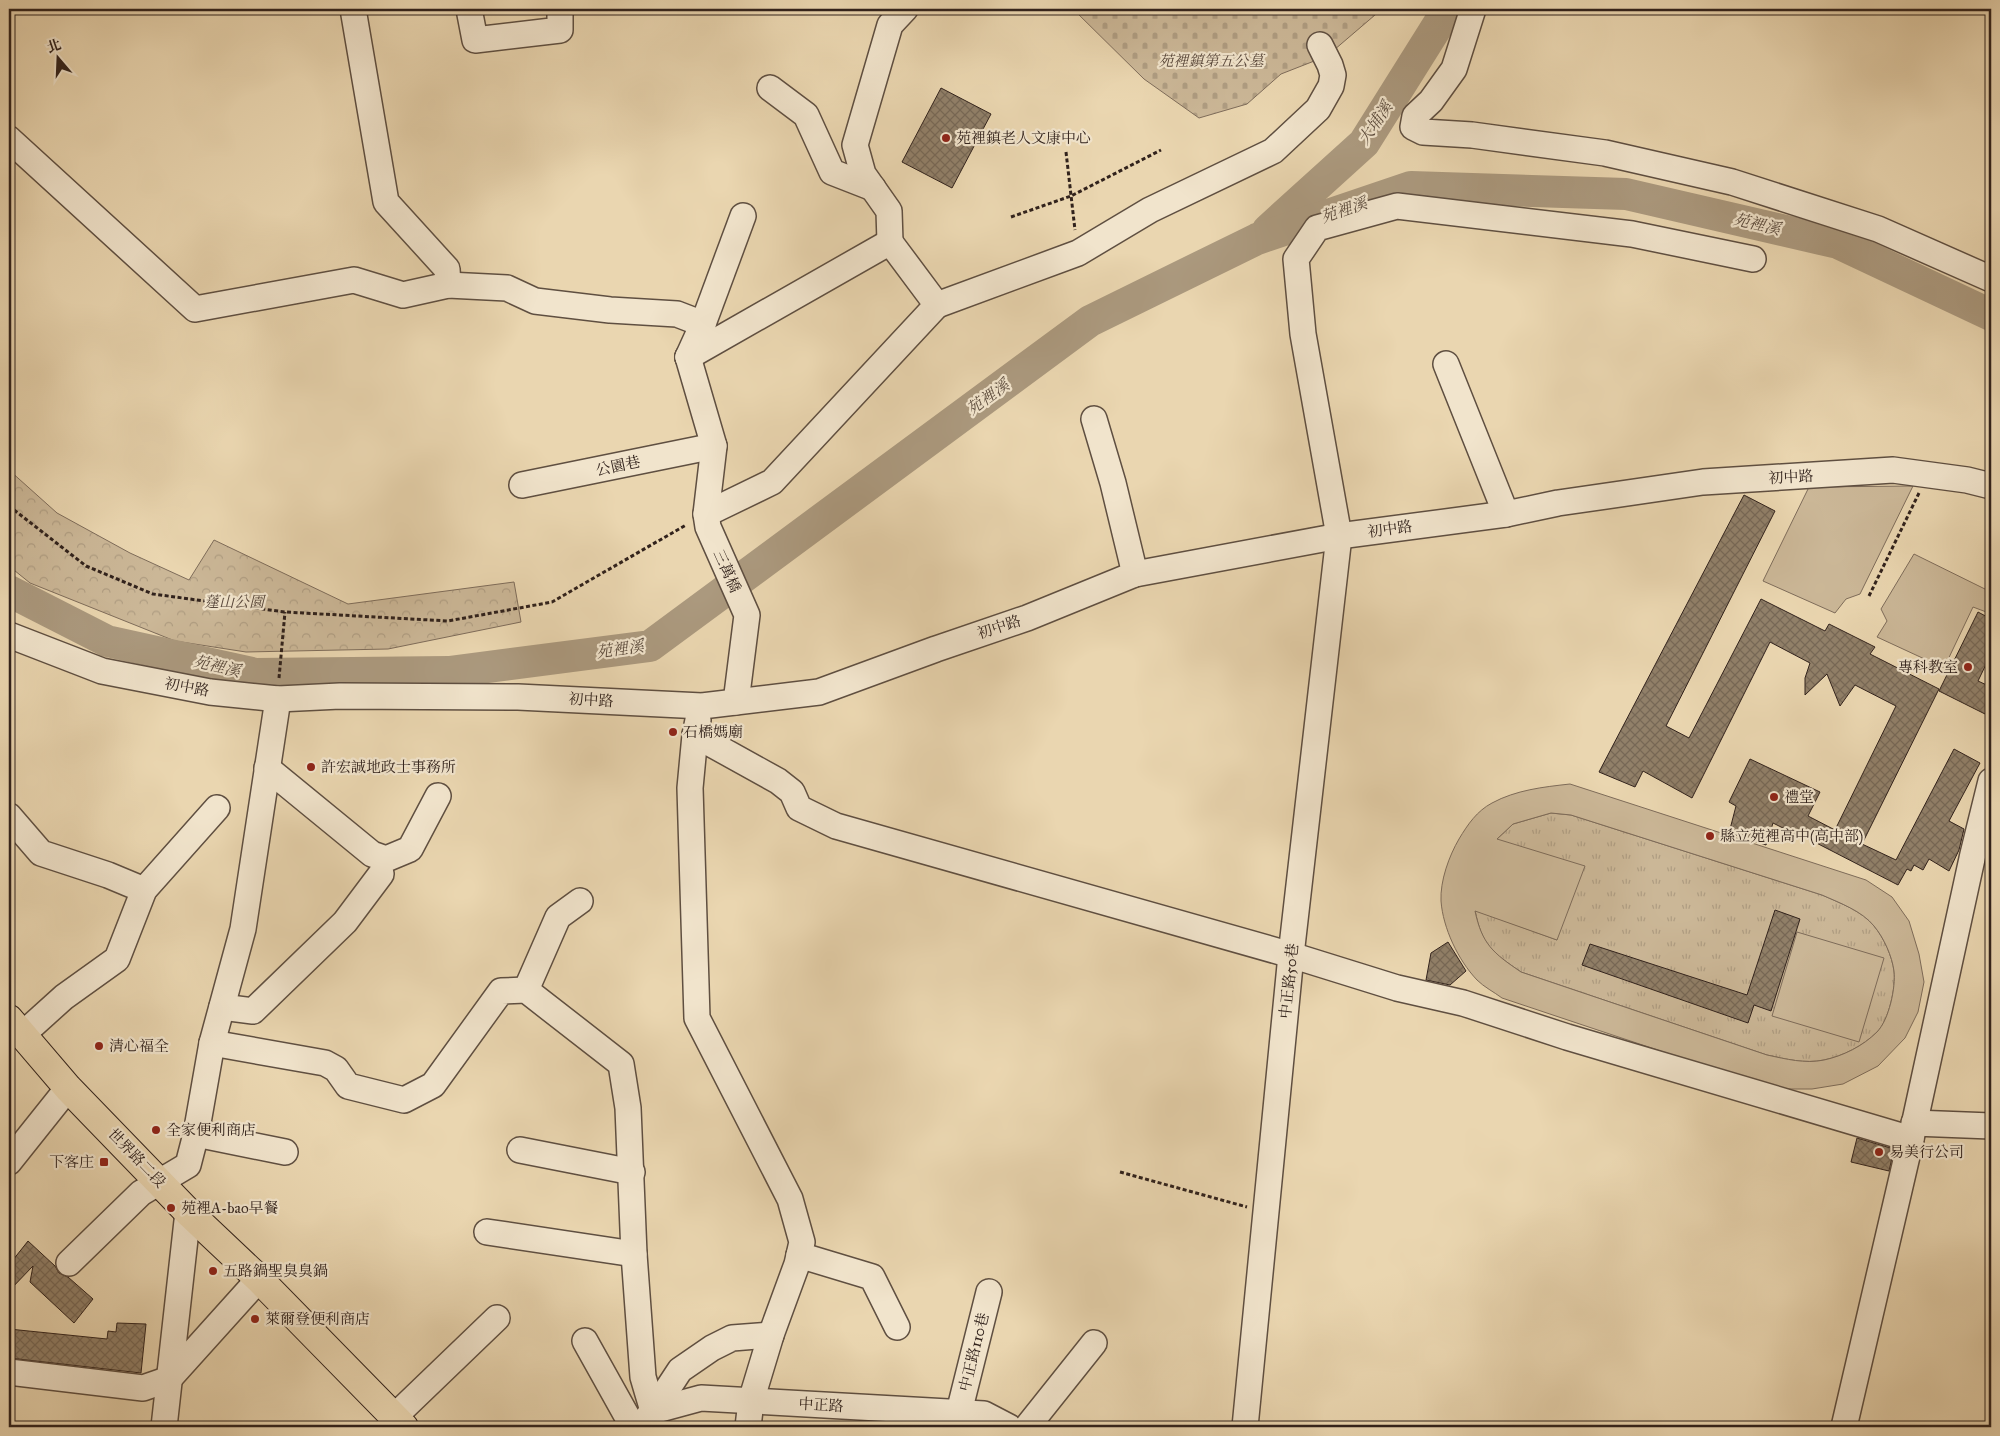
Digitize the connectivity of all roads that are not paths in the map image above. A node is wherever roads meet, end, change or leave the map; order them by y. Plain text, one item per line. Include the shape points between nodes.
1 (353, 9) edge
2 (469, 9) edge
3 (560, 9) edge
4 (1473, 9) edge
5 (913, 10) edge
6 (1320, 45) dead end
7 (770, 88) dead end
8 (9, 139) edge
9 (873, 188) junction
10 (744, 216) dead end
11 (890, 242) junction
12 (1752, 259) dead end
13 (1991, 279) edge
14 (448, 285) junction
15 (937, 305) junction
16 (703, 324) junction
17 (688, 358) junction
18 (1446, 364) dead end
19 (1094, 419) dead end
20 (714, 446) junction
21 (522, 485) dead end
22 (1991, 486) edge
23 (1506, 514) junction
24 (707, 520) junction
25 (1338, 536) junction
26 (1136, 574) junction
27 (9, 635) edge
28 (278, 699) junction
29 (736, 702) junction
30 (702, 706) junction
31 (695, 735) junction
32 (267, 768) junction
33 (1991, 782) edge
34 (438, 796) dead end
35 (217, 808) dead end
36 (9, 816) edge
37 (382, 874) dead end
38 (144, 890) junction
39 (580, 901) dead end
40 (1291, 954) junction
41 (526, 990) junction
42 (222, 1007) junction
43 (13, 1029) edge
44 (212, 1043) junction
45 (68, 1088) junction
46 (1991, 1126) edge
47 (1912, 1131) junction
48 (196, 1134) junction
49 (520, 1150) dead end
50 (285, 1152) dead end
51 (9, 1162) edge
52 (632, 1172) junction
53 (160, 1181) junction
54 (188, 1212) junction
55 (487, 1232) dead end
56 (634, 1254) junction
57 (799, 1255) junction
58 (69, 1263) dead end
59 (259, 1279) junction
60 (988, 1292) dead end
61 (497, 1318) dead end
62 (896, 1327) dead end
63 (771, 1335) junction
64 (585, 1341) dead end
65 (1094, 1343) dead end
66 (9, 1372) edge
67 (169, 1378) junction
68 (751, 1401) junction
69 (959, 1412) junction
70 (646, 1419) edge
71 (399, 1422) edge
72 (164, 1427) edge
73 (633, 1427) edge
74 (748, 1427) edge
75 (1009, 1427) edge
76 (1027, 1427) edge
77 (1245, 1427) edge
78 (1844, 1427) edge

1 - 14 street via 386,202 446,269
2 - 3 street via 475,40 560,30
4 - 13 street via 1454,69 1431,101 1415,116 1413,127 1423,132 1472,135 1605,153 1732,182 1878,229
5 - 9 street via 890,25 855,145 863,174
6 - 15 street via 1330,65 1331,86 1318,109 1273,150 1150,210 1078,253
7 - 9 street via 806,115 832,172
8 - 14 street via 195,309 354,280 403,295
9 - 11 street via 890,212
10 - 16 street
11 - 15 street
11 - 17 street
12 - 25 street, 中正路50巷 via 1632,234 1397,206 1317,228 1296,258 1303,334
14 - 16 street via 507,288 535,301 677,314
15 - 24 street via 772,482
16 - 17 street
17 - 20 street
18 - 23 street
19 - 26 street
20 - 21 street, 公園巷
20 - 24 street
22 - 23 street, 初中路 via 1894,470 1703,482 1558,503
23 - 25 street, 初中路
24 - 29 street, 三萬橋 via 747,615
25 - 26 street, 初中路
25 - 40 street, 中正路50巷
26 - 29 street, 初中路 via 1028,618 819,692
27 - 28 street, 初中路 via 102,671 210,692
28 - 30 street, 初中路 via 518,697
28 - 32 street
29 - 30 street, 初中路
30 - 31 street
31 - 40 street via 778,781 792,792 799,808 836,826
31 - 57 street via 690,788 697,1018 790,1199 802,1242
32 - 34 street via 372,854 386,859 410,849
32 - 42 street via 243,929
33 - 47 street
35 - 38 street
36 - 38 street via 41,853
37 - 42 street via 345,922 253,1011
38 - 43 street via 117,959
39 - 41 street via 558,917
40 - 47 street via 1397,988 1463,1003 1567,1037
40 - 77 street, 中正路50巷
41 - 44 street via 500,991 433,1085 404,1100 348,1086 336,1069 325,1063
41 - 52 street via 621,1064 628,1108
42 - 44 street
43 - 45 main road, 世界路二段
44 - 48 street
45 - 51 street
45 - 53 main road, 世界路二段
46 - 47 street
47 - 78 street
48 - 50 street
48 - 53 street via 188,1165
49 - 52 street
52 - 56 street
53 - 54 main road, 世界路二段
53 - 58 street via 141,1193
54 - 59 main road, 世界路二段
54 - 67 street
55 - 56 street
56 - 70 street
57 - 62 street via 872,1277
57 - 63 street
59 - 67 street
59 - 71 main road, 世界路二段
60 - 69 street, 中正路110巷
61 - 71 street
63 - 68 street
63 - 70 street via 732,1338 712,1348 680,1370
64 - 73 street
65 - 76 street
66 - 67 street via 143,1388
67 - 72 street
68 - 69 street, 中正路
68 - 70 street, 中正路 via 701,1398
68 - 74 street
69 - 75 street, 中正路 via 984,1414

